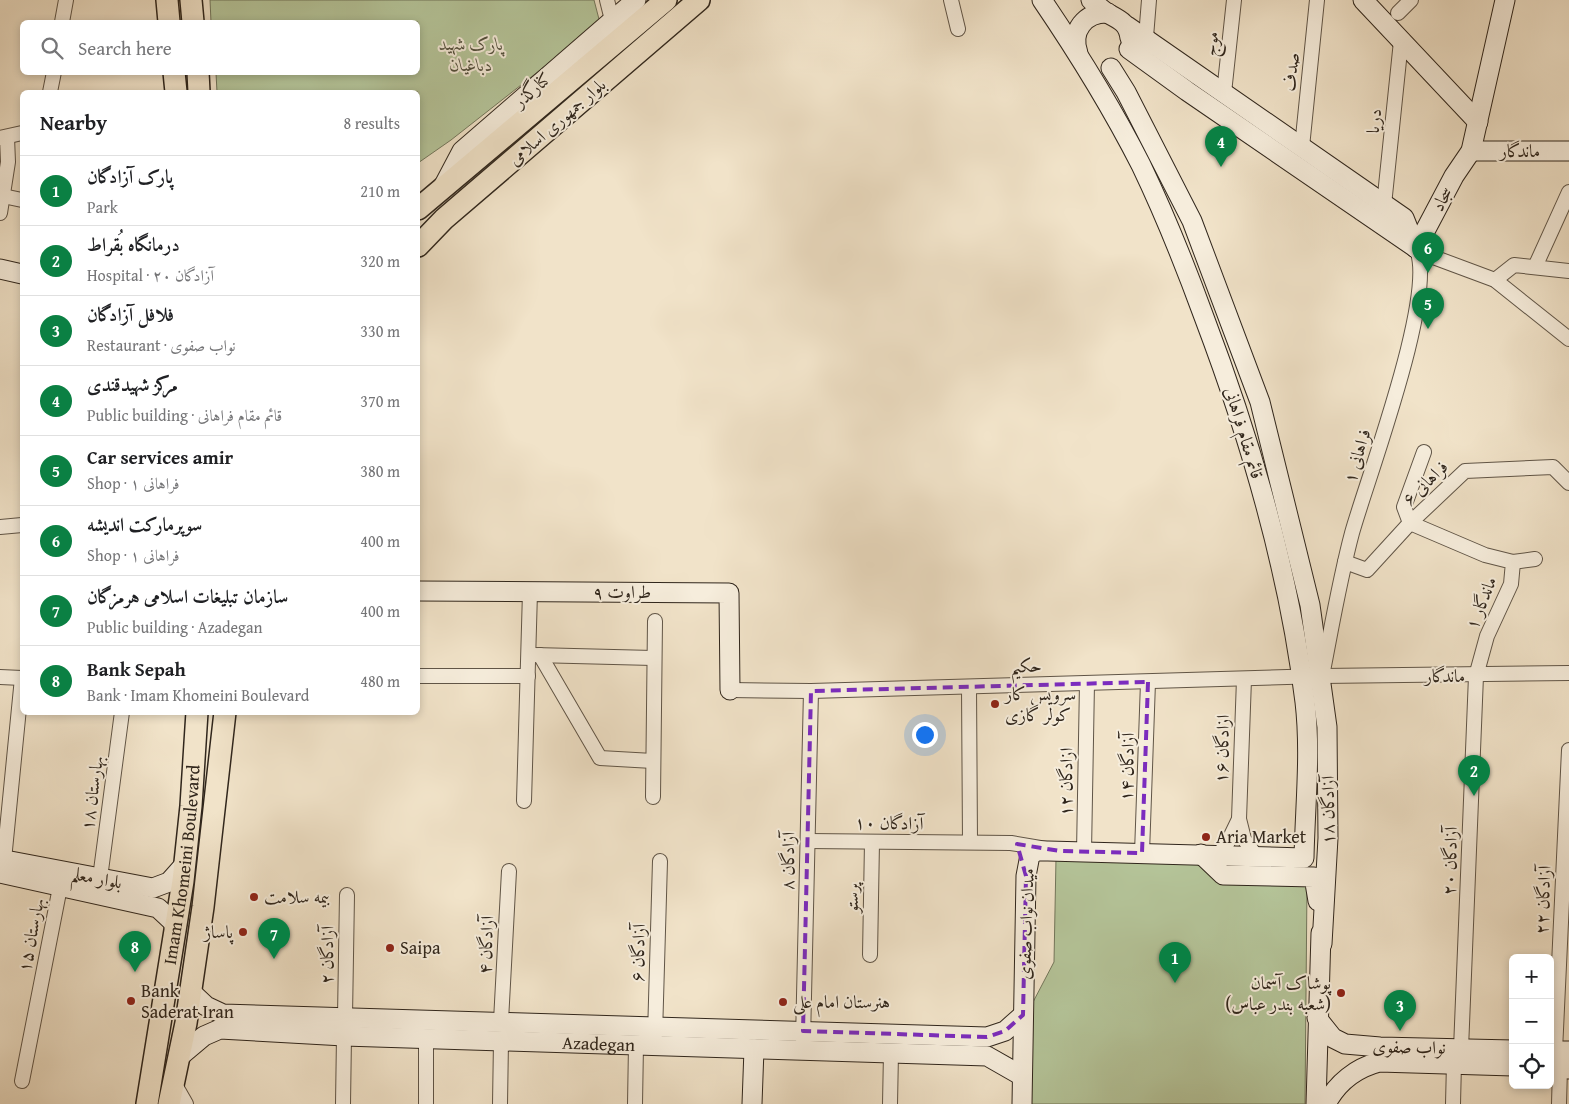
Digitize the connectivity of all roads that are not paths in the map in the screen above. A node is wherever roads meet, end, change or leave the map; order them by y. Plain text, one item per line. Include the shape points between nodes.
1 (66, 0) edge
2 (167, 0) edge
3 (191, 0) edge
4 (607, 0) edge
5 (636, 0) edge
6 (666, 0) edge
7 (699, 0) edge
8 (952, 0) edge
9 (1042, 0) edge
10 (1091, 0) edge
11 (1149, 0) edge
12 (1234, 0) edge
13 (1317, 0) edge
14 (1363, 0) edge
15 (1412, 0) edge
16 (1505, 0) edge
17 (1108, 13) junction
18 (1398, 13) dead end
19 (62, 20) edge
20 (169, 20) edge
21 (193, 20) edge
22 (612, 20) junction
23 (1127, 26) junction
24 (958, 29) dead end
25 (1146, 37) junction
26 (1401, 41) junction
27 (1129, 49) junction
28 (1081, 58) junction
29 (1111, 68) junction
30 (53, 75) edge
31 (174, 75) edge
32 (198, 75) edge
33 (1200, 75) junction
34 (50, 90) edge
35 (176, 90) edge
36 (200, 90) edge
37 (1186, 92) junction
38 (1224, 93) junction
39 (1478, 122) junction
40 (20, 133) edge
41 (4, 137) edge
42 (1302, 147) junction
43 (1471, 151) junction
44 (1569, 151) edge
45 (440, 192) junction
46 (1569, 192) edge
47 (3, 196) junction
48 (20, 200) edge
49 (1384, 205) junction
50 (420, 207) edge
51 (0, 213) edge
52 (420, 244) edge
53 (1416, 249) junction
54 (1535, 267) junction
55 (0, 270) edge
56 (1569, 271) edge
57 (20, 274) edge
58 (1495, 280) junction
59 (1569, 339) edge
60 (1424, 452) dead end
61 (1569, 483) edge
62 (1410, 524) junction
63 (20, 525) edge
64 (0, 527) edge
65 (1535, 559) dead end
66 (1345, 562) junction
67 (1512, 562) junction
68 (420, 591) edge
69 (530, 592) junction
70 (655, 621) dead end
71 (534, 655) junction
72 (653, 658) junction
73 (1569, 673) edge
74 (420, 676) edge
75 (528, 676) junction
76 (1322, 676) junction
77 (1476, 676) junction
78 (0, 677) edge
79 (20, 678) edge
80 (1301, 678) junction
81 (1244, 679) junction
82 (1148, 682) junction
83 (1087, 683) junction
84 (969, 686) junction
85 (730, 690) joint
86 (811, 691) junction
87 (20, 696) edge
88 (122, 715) edge
89 (196, 715) edge
90 (225, 715) edge
91 (1569, 750) edge
92 (653, 762) junction
93 (653, 797) dead end
94 (524, 801) dead end
95 (1239, 819) junction
96 (808, 841) junction
97 (872, 842) junction
98 (970, 842) junction
99 (1010, 843) junction
100 (1060, 851) junction
101 (1084, 852) junction
102 (1142, 853) junction
103 (1209, 854) junction
104 (1256, 856) junction
105 (660, 862) dead end
106 (1, 864) edge
107 (185, 864) junction
108 (508, 871) dead end
109 (1026, 876) junction
110 (61, 878) junction
111 (100, 878) junction
112 (347, 895) dead end
113 (175, 930) junction
114 (1322, 944) junction
115 (870, 955) dead end
116 (190, 991) junction
117 (1023, 1015) junction
118 (345, 1016) junction
119 (1318, 1018) junction
120 (501, 1021) junction
121 (655, 1026) junction
122 (803, 1032) junction
123 (344, 1036) junction
124 (987, 1037) junction
125 (426, 1038) junction
126 (501, 1041) junction
127 (645, 1046) junction
128 (754, 1049) junction
129 (802, 1050) junction
130 (1509, 1050) edge
131 (891, 1053) junction
132 (1368, 1055) junction
133 (987, 1056) junction
134 (1458, 1056) junction
135 (179, 1057) junction
136 (1559, 1060) edge
137 (1509, 1065) edge
138 (1022, 1076) junction
139 (22, 1081) dead end
140 (174, 1083) junction
141 (147, 1104) edge
142 (169, 1104) edge
143 (186, 1104) edge
144 (343, 1104) edge
145 (426, 1104) edge
146 (500, 1104) edge
147 (635, 1104) edge
148 (752, 1104) edge
149 (890, 1104) edge
150 (1022, 1104) edge
151 (1316, 1104) edge
152 (1326, 1104) edge
153 (1453, 1104) edge
154 (1559, 1104) edge

1 - 19 street
2 - 20 main road
3 - 21 main road
4 - 22 street
5 - 22 street, کنارگذر
6 - 45 main road, بلوار جمهوری اسلامی
7 - 52 main road, بلوار جمهوری اسلامی via 444,219
8 - 24 street
9 - 28 street, قائم مقام فراهانی
10 - 17 street
11 - 25 street
12 - 38 street, موج
13 - 42 street, صدف
14 - 26 street
15 - 18 street
16 - 39 street
17 - 23 street
17 - 28 street via 1095,14 1079,26 1075,45
22 - 45 street, کنارگذر via 462,151
23 - 25 street
23 - 27 street
25 - 33 street
26 - 39 street
26 - 49 street, دریا
27 - 29 street via 1122,61
27 - 37 street
28 - 29 street via 1091,66
28 - 80 street, قائم مقام فراهانی via 1140,164 1172,230 1224,370 1284,575
29 - 76 street, قائم مقام فراهانی via 1192,222 1260,402 1310,605
30 - 34 street
31 - 35 main road
32 - 36 main road
33 - 37 street
33 - 38 street
37 - 53 street
38 - 42 street
39 - 43 street
40 - 41 street
41 - 47 street via 8,162
42 - 49 street
43 - 44 street, ماندگار
43 - 53 street, سجاد via 1454,176
45 - 50 main road, بلوار جمهوری اسلامی
46 - 54 street
47 - 48 street
47 - 51 street
49 - 53 street via 1404,218
53 - 58 street
53 - 66 street, فراهانی ۱ via 1421,265 1417,310
54 - 56 street
54 - 58 street via 1514,265
55 - 57 street
58 - 59 street
60 - 62 street via 1404,508
61 - 62 street, فراهانی ۶ via 1553,467 1466,471
62 - 66 street, فراهانی ۶ via 1367,570
62 - 67 street, ماندگار ۱ via 1485,555
63 - 64 street
65 - 67 street
66 - 76 street, فراهانی ۱
67 - 77 street, ماندگار ۱ via 1511,584 1487,636
68 - 69 street, طراوت ۹
69 - 71 street
69 - 85 street, طراوت ۹ via 729,593
70 - 72 street
71 - 72 street
71 - 75 street
71 - 92 street via 600,758
72 - 92 street
73 - 77 street, ماندگار
74 - 75 street
75 - 94 street
76 - 77 street, ماندگار
76 - 80 street, حکیم
76 - 114 street, آزادگان ۱۸ via 1328,788
77 - 134 street, آزادگان ۲۰
78 - 79 street
80 - 81 street, حکیم
80 - 104 street, قائم مقام فراهانی via 1306,736 1304,858
81 - 82 street, حکیم
81 - 95 street, ازادگان ۱۶
82 - 83 street, حکیم
82 - 102 street, آزادگان ۱۴
83 - 84 street, حکیم
83 - 101 street, ازادگان ۱۲
84 - 86 street, حکیم
84 - 98 street
85 - 86 street, حکیم
86 - 96 street, آزادگان ۸
87 - 106 street
88 - 111 street, بهارستان ۱۸
89 - 107 main road, Imam Khomeini Boulevard
90 - 116 main road, Imam Khomeini Boulevard
91 - 136 street, آزادگان ۲۲
92 - 93 street
95 - 103 street, ازادگان ۱۶ via 1226,846
95 - 104 street, ازادگان ۱۶ via 1244,839
96 - 97 street, آزادگان ۱۰
96 - 122 street, آزادگان ۸
97 - 98 street, آزادگان ۱۰
97 - 115 street, پرستو
98 - 99 street, آزادگان ۱۰
99 - 100 street, آزادگان ۱۰
99 - 109 street via 1018,848
100 - 101 street, میدان نواب صفوی
100 - 109 street, میدان نواب صفوی via 1037,851 1030,855
101 - 102 street, میدان نواب صفوی
102 - 103 street, میدان نواب صفوی
103 - 104 street, میدان نواب صفوی
103 - 114 street via 1223,875 1314,876
105 - 121 street, آزادگان ۶
106 - 110 street, بلوار معلم
107 - 111 street, بلوار معلم via 169,882 153,888
107 - 113 main road, Imam Khomeini Boulevard
108 - 120 street, آزادگان ۴
109 - 117 street, میدان نواب صفوی
110 - 111 street, بلوار معلم
110 - 113 street, بلوار معلم via 158,908 173,922
110 - 139 street, بهارستان ۱۵
112 - 118 street, آزادگان ۲
113 - 141 main road, Imam Khomeini Boulevard
114 - 119 street
116 - 118 street, Azadegan via 206,1006 223,1014
116 - 135 main road, Imam Khomeini Boulevard
117 - 124 street, Azadegan via 1006,1031
117 - 138 street, میدان نواب صفوی
118 - 120 street, Azadegan
118 - 123 street
119 - 132 street, نواب صفوی via 1333,1038
119 - 151 street
120 - 121 street, Azadegan
120 - 126 street
121 - 122 street, Azadegan
121 - 127 street, آزادگان ۶
122 - 124 street, Azadegan
122 - 129 street, آزادگان ۸
123 - 125 street, Azadegan
123 - 135 street, Azadegan via 220,1030 204,1036
123 - 144 street
124 - 133 street via 994,1046
125 - 126 street, Azadegan
125 - 145 street
126 - 127 street, Azadegan
126 - 146 street
127 - 128 street, Azadegan
127 - 147 street, آزادگان ۶
128 - 129 street, Azadegan
128 - 148 street
129 - 131 street, Azadegan
130 - 134 street, نواب صفوی
131 - 133 street, Azadegan
131 - 149 street
132 - 134 street, نواب صفوی via 1379,1062
132 - 152 street, نواب صفوی
133 - 138 street, Azadegan
134 - 137 street, نواب صفوی
134 - 153 street, آزادگان ۲۰
135 - 140 main road, Imam Khomeini Boulevard
136 - 154 street, آزادگان ۲۲
138 - 150 street, میدان نواب صفوی
140 - 142 main road, Imam Khomeini Boulevard
140 - 143 street

